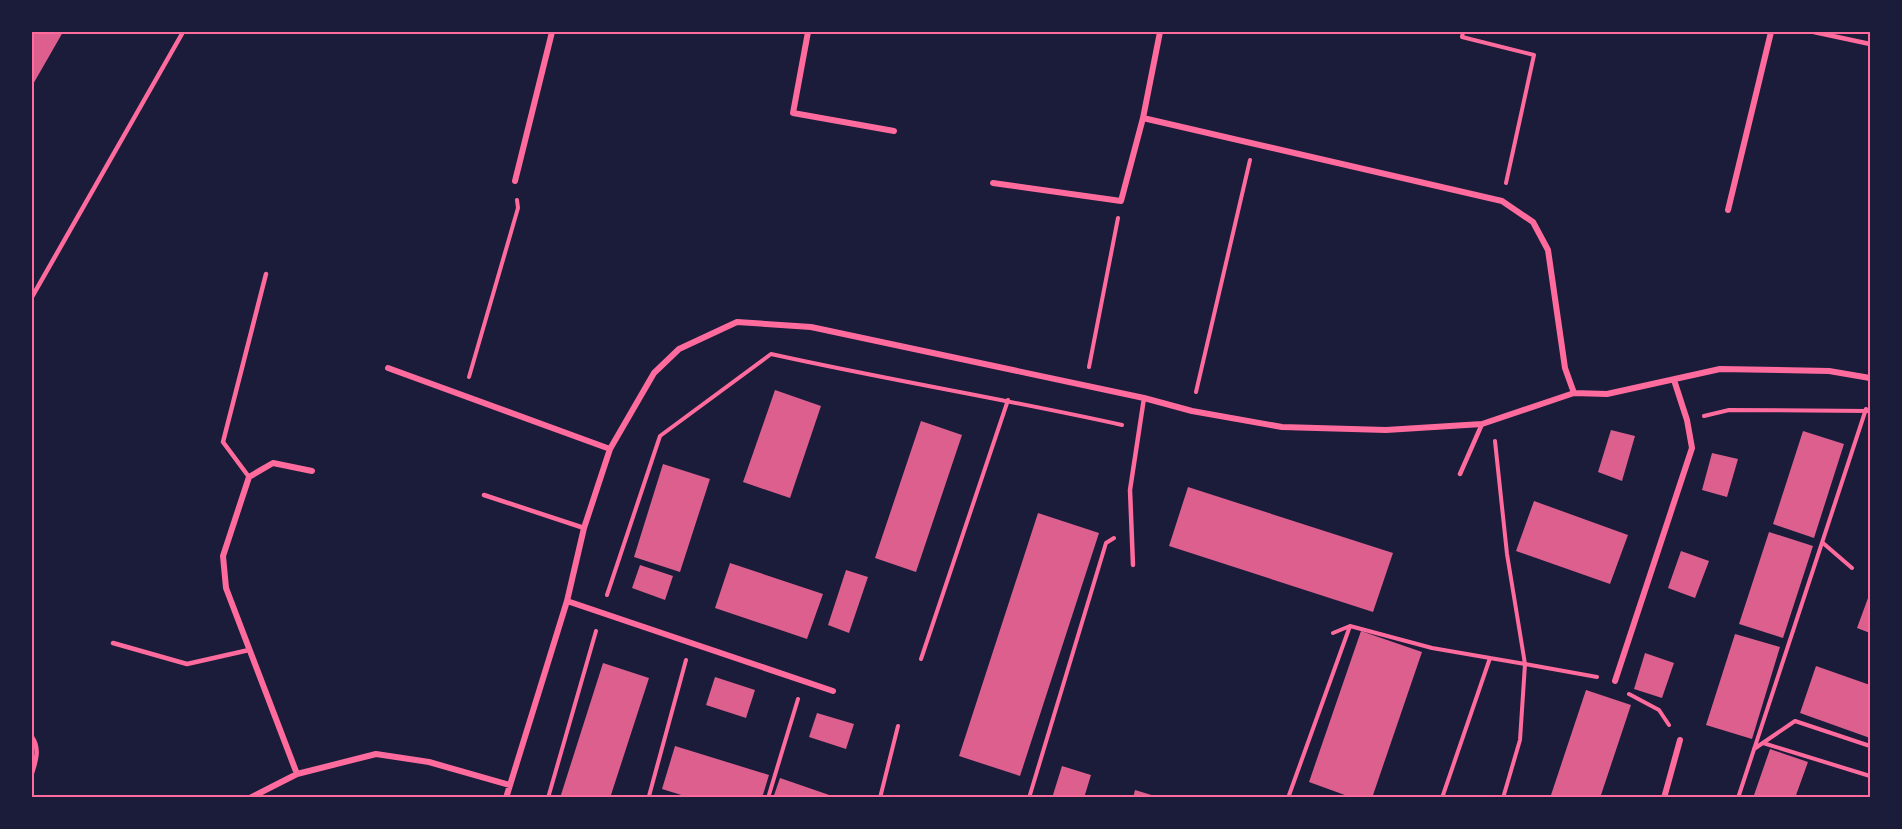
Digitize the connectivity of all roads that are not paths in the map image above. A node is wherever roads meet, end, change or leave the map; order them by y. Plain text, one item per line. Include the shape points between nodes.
1 (183, 32) edge
2 (552, 32) edge
3 (808, 32) edge
4 (1160, 32) edge
5 (1771, 32) edge
6 (1814, 32) edge
7 (1870, 44) edge
8 (1143, 118) junction
9 (894, 131) dead end
10 (516, 182) road end
11 (993, 183) dead end
12 (1728, 210) dead end
13 (266, 274) dead end
14 (32, 297) edge
15 (388, 368) dead end
16 (1870, 378) edge
17 (1674, 380) junction
18 (1574, 393) junction
19 (1144, 398) junction
20 (1482, 424) junction
21 (610, 448) junction
22 (312, 471) dead end
23 (1460, 474) dead end
24 (249, 477) junction
25 (483, 495) dead end
26 (584, 528) junction
27 (1133, 565) dead end
28 (567, 601) junction
29 (113, 643) dead end
30 (249, 650) junction
31 (1615, 681) dead end
32 (833, 692) dead end
33 (32, 737) edge
34 (1680, 740) dead end
35 (32, 773) edge
36 (297, 774) junction
37 (510, 785) junction
38 (250, 798) edge
39 (506, 798) edge
40 (1664, 798) edge

1 - 14 lane
2 - 10 street
3 - 9 street via 793,113
4 - 8 street
5 - 12 street
6 - 7 lane
8 - 11 street via 1121,201
8 - 18 street via 1502,201 1533,222 1548,250 1565,368
13 - 24 lane via 222,442
15 - 21 street
16 - 17 street via 1829,371 1720,369
17 - 18 street via 1607,394
17 - 31 street via 1692,448
18 - 20 street
19 - 20 street via 1282,427 1386,430
19 - 21 street via 811,327 737,322 679,349 654,373
19 - 27 lane via 1130,490
20 - 23 lane
21 - 26 street
22 - 24 street via 273,463
24 - 30 street via 223,556 226,588
25 - 26 lane
26 - 28 street
28 - 32 street
28 - 37 street
29 - 30 lane via 187,664
30 - 36 street
33 - 35 lane via 37,760
34 - 40 street
36 - 37 street via 376,754 429,762
36 - 38 street
37 - 39 street

